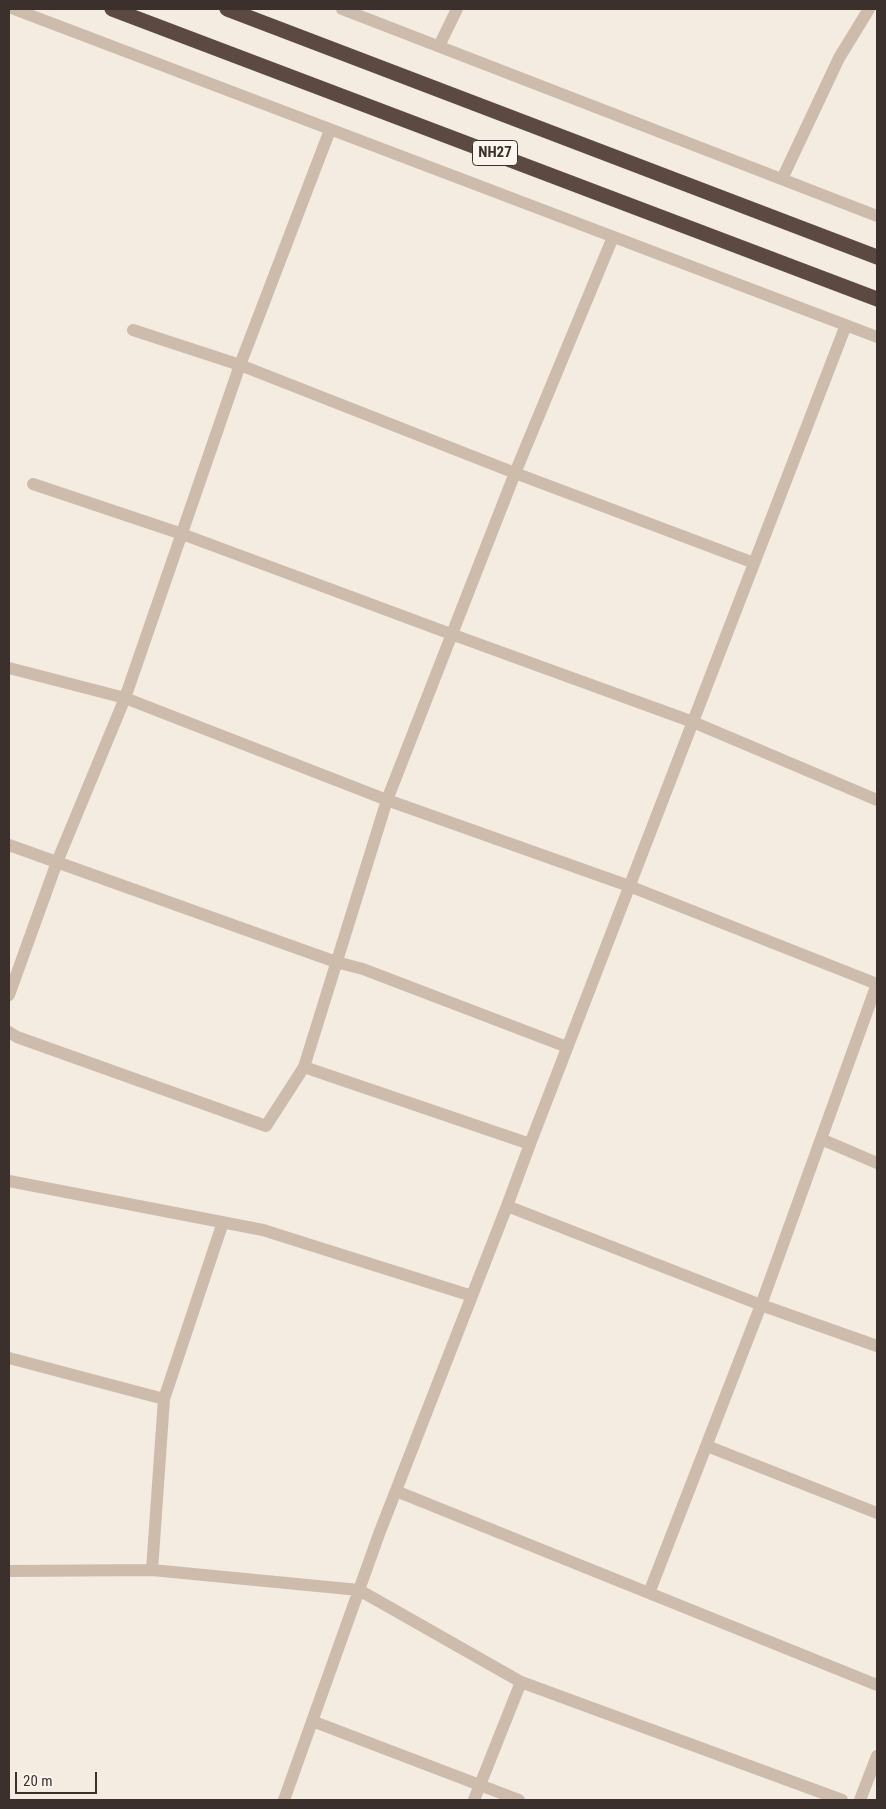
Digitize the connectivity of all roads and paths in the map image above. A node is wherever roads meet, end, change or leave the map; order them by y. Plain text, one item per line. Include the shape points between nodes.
1 (14, 9) edge
2 (112, 9) edge
3 (227, 9) edge
4 (342, 9) edge
5 (457, 9) edge
6 (869, 9) edge
7 (439, 46) junction
8 (330, 130) junction
9 (782, 179) junction
10 (877, 216) edge
11 (613, 237) junction
12 (877, 257) edge
13 (877, 298) edge
14 (846, 325) junction
15 (133, 330) dead end
16 (877, 337) edge
17 (240, 365) junction
18 (515, 473) junction
19 (33, 484) dead end
20 (182, 534) junction
21 (754, 563) junction
22 (451, 634) junction
23 (9, 668) edge
24 (125, 698) junction
25 (693, 722) junction
26 (387, 800) junction
27 (877, 800) edge
28 (9, 845) edge
29 (57, 862) junction
30 (629, 886) junction
31 (336, 962) junction
32 (877, 984) edge
33 (9, 996) edge
34 (9, 1032) edge
35 (567, 1047) junction
36 (304, 1066) junction
37 (821, 1139) junction
38 (530, 1144) junction
39 (877, 1163) edge
40 (9, 1181) edge
41 (507, 1206) junction
42 (223, 1222) junction
43 (472, 1296) junction
44 (761, 1305) junction
45 (877, 1346) edge
46 (9, 1358) edge
47 (164, 1400) junction
48 (707, 1446) junction
49 (396, 1491) junction
50 (877, 1513) edge
51 (152, 1570) junction
52 (9, 1571) edge
53 (359, 1590) junction
54 (649, 1593) junction
55 (521, 1682) junction
56 (877, 1685) edge
57 (312, 1721) junction
58 (877, 1756) edge
59 (480, 1786) junction
60 (284, 1800) edge
61 (474, 1800) edge
62 (519, 1800) edge
63 (842, 1800) edge
64 (860, 1800) edge

1 - 8 street
2 - 13 highway, NH27
3 - 12 highway, NH27
4 - 7 street
5 - 7 street
6 - 9 street via 838,58
7 - 9 street
8 - 11 street
8 - 17 street
9 - 10 street
11 - 14 street
11 - 18 street
14 - 16 street
14 - 21 street
15 - 17 street
17 - 18 street
17 - 20 street
18 - 21 street
18 - 22 street
19 - 20 street
20 - 22 street
20 - 24 street
21 - 25 street
22 - 25 street
22 - 26 street
23 - 24 street
24 - 26 street
24 - 29 street
25 - 27 street
25 - 30 street
26 - 30 street
26 - 31 street
28 - 29 street
29 - 31 street
29 - 33 street
30 - 32 street
30 - 35 street
31 - 35 street via 363,969
31 - 36 street
32 - 37 street
34 - 36 street via 266,1126
35 - 38 street
36 - 38 street
37 - 39 street
37 - 44 street
38 - 41 street
40 - 42 street
41 - 43 street
41 - 44 street
42 - 43 street via 263,1230
42 - 47 street
43 - 49 street
44 - 45 street
44 - 48 street
46 - 47 street
47 - 51 street
48 - 50 street
48 - 54 street
49 - 53 street
49 - 54 street
51 - 52 street
51 - 53 street
53 - 55 street
53 - 57 street
54 - 56 street
55 - 59 street
55 - 63 street
57 - 59 street
57 - 60 street
58 - 64 street
59 - 61 street
59 - 62 street

